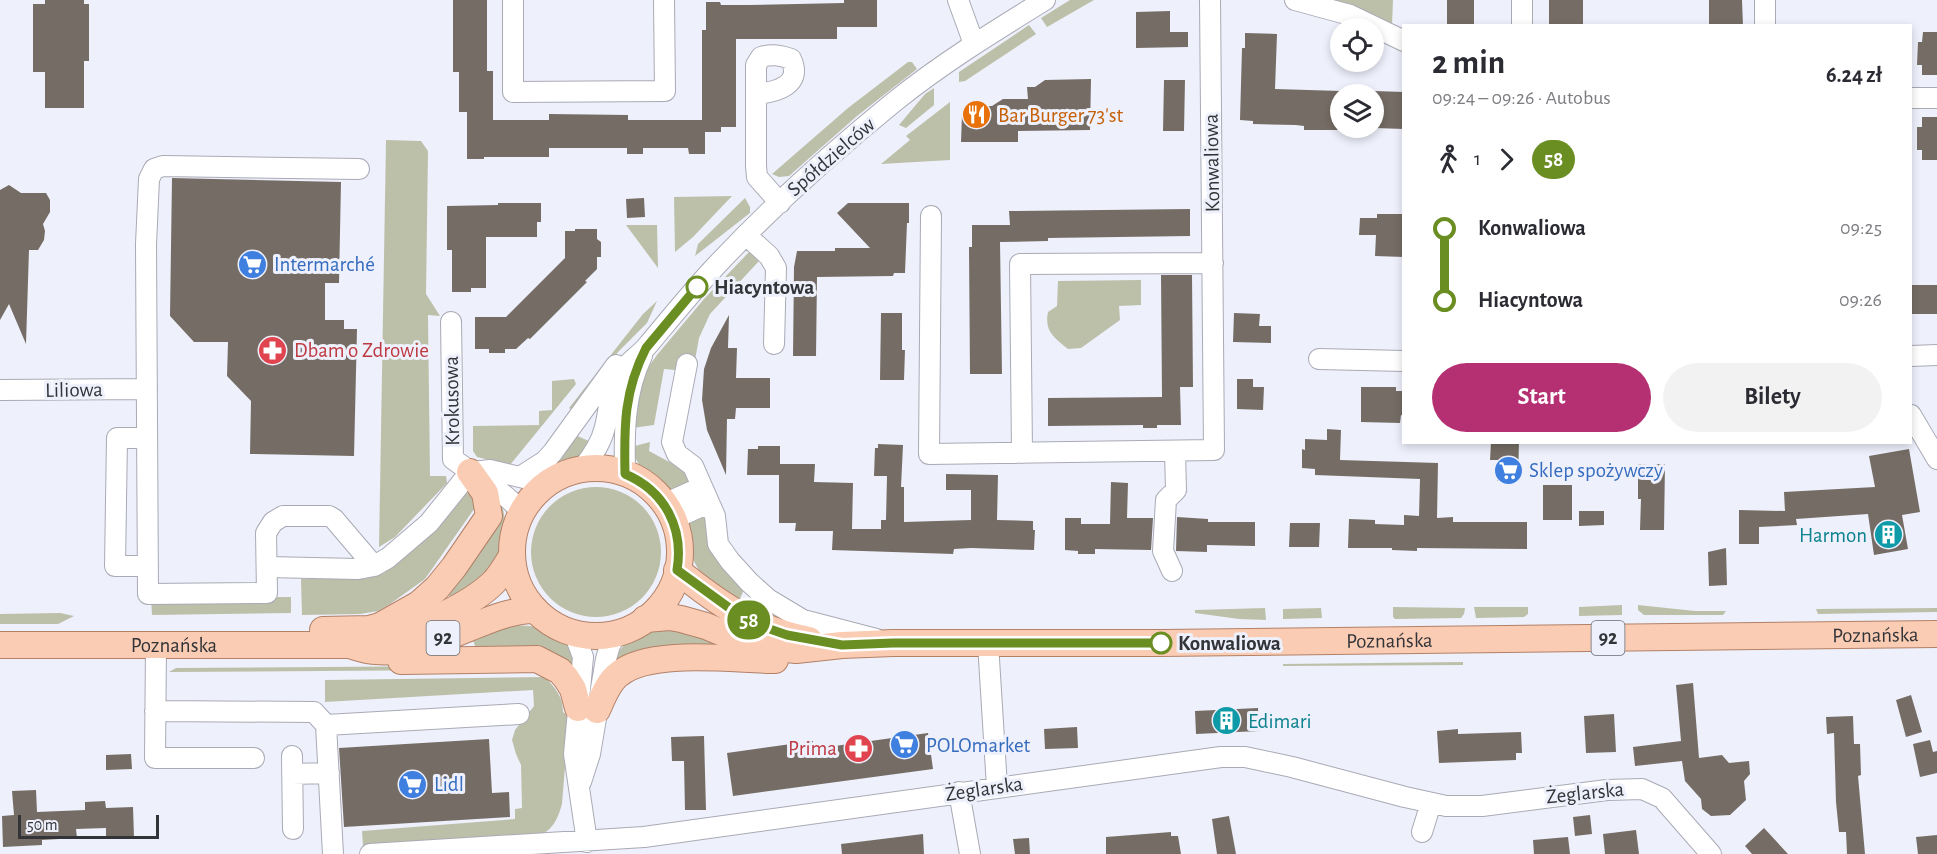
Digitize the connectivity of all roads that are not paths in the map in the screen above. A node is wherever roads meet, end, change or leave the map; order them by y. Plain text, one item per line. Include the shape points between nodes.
1 (664, 0) edge
2 (958, 0) edge
3 (1045, 0) edge
4 (1210, 0) edge
5 (1295, 0) edge
6 (1522, 0) edge
7 (1765, 0) edge
8 (513, 1) edge
9 (1522, 24) edge
10 (1765, 24) edge
11 (1402, 40) edge
12 (974, 44) junction
13 (756, 94) dead end
14 (1912, 98) edge
15 (1937, 98) edge
16 (359, 169) dead end
17 (780, 203) junction
18 (931, 216) dead end
19 (746, 235) junction
20 (1213, 263) junction
21 (451, 322) dead end
22 (660, 330) junction
23 (774, 345) dead end
24 (646, 348) junction
25 (1912, 356) edge
26 (1937, 356) edge
27 (1318, 358) dead end
28 (1402, 361) edge
29 (687, 364) dead end
30 (147, 389) junction
31 (0, 390) edge
32 (1912, 417) edge
33 (147, 438) junction
34 (1175, 451) junction
35 (1022, 453) junction
36 (1937, 459) edge
37 (581, 470) junction
38 (470, 472) junction
39 (625, 474) junction
40 (520, 477) junction
41 (553, 480) junction
42 (706, 495) junction
43 (668, 512) junction
44 (522, 513) junction
45 (512, 556) junction
46 (148, 566) junction
47 (374, 566) junction
48 (267, 567) junction
49 (677, 570) junction
50 (1172, 571) dead end
51 (535, 610) junction
52 (645, 619) junction
53 (618, 632) junction
54 (574, 633) junction
55 (1937, 634) edge
56 (893, 643) junction
57 (988, 643) junction
58 (0, 645) edge
59 (349, 645) junction
60 (842, 645) junction
61 (156, 646) junction
62 (256, 646) junction
63 (588, 709) junction
64 (155, 711) junction
65 (519, 714) dead end
66 (326, 725) junction
67 (254, 758) dead end
68 (329, 773) junction
69 (997, 787) junction
70 (959, 792) junction
71 (1431, 803) junction
72 (293, 829) dead end
73 (1422, 832) dead end
74 (587, 842) junction
75 (333, 854) edge
76 (370, 854) edge
77 (970, 854) edge
78 (1711, 854) edge

1 - 8 street via 665,91 513,92
2 - 12 street
3 - 12 street, Spółdzielców
4 - 20 street, Konwaliowa
5 - 11 street via 1350,15
6 - 9 street
7 - 10 street
12 - 17 street, Spółdzielców via 895,102
13 - 17 street via 757,177
14 - 15 street
16 - 30 street via 154,169 149,179 147,234
17 - 19 street, Spółdzielców
18 - 35 street, Konwaliowa via 929,454
19 - 22 street, Spółdzielców
19 - 23 street via 776,268
20 - 34 street, Konwaliowa via 1214,450
20 - 35 street via 1020,264
21 - 38 street, Krokusowa via 453,459
22 - 24 street, Spółdzielców
22 - 40 street via 621,358 553,452
24 - 37 street, Spółdzielców via 626,365 615,383 599,444
24 - 39 street, Spółdzielców via 631,384 627,407
25 - 26 street
27 - 28 street
29 - 42 street via 672,442 677,454 693,466
30 - 31 street, Liliowa
30 - 33 street
32 - 36 street
33 - 46 street
33 - 46 street via 117,438 115,566
34 - 35 street, Konwaliowa
34 - 50 street via 1176,490 1166,500 1163,551
37 - 39 main road, 92
37 - 41 main road, 92
38 - 40 street, Krokusowa via 490,470
38 - 44 street, Krokusowa via 488,481
38 - 47 street via 429,523
38 - 62 main road via 484,493 489,516 454,567 419,603 369,629 300,631
39 - 43 main road, 92 via 643,483
40 - 41 street, Krokusowa
41 - 44 main road, 92 via 535,494
42 - 43 street
42 - 56 street via 715,516 718,544 768,599 803,620
43 - 49 main road, 92 via 679,545
44 - 45 main road, 92 via 514,534
45 - 51 main road, 92 via 516,580
45 - 59 main road, Poznańska / 92 via 493,583 472,598 401,633
46 - 48 street via 148,594 267,593
47 - 48 street
47 - 48 street via 329,516 283,516 266,533
49 - 52 main road, 92 via 669,593
49 - 60 main road, Poznańska / 92 via 739,615 761,626
51 - 54 main road, 92
51 - 59 main road, Poznańska / 92 via 495,617 417,647 376,651
52 - 53 main road, 92
52 - 60 main road, Poznańska / 92 via 681,619 765,648 796,651
53 - 54 main road, 92 via 596,636
53 - 63 street
54 - 63 street via 583,657
55 - 57 main road, Poznańska / 92
56 - 57 main road, Poznańska / 92
56 - 60 main road, Poznańska / 92
57 - 69 street
58 - 61 main road, Poznańska / 92
59 - 62 main road, Poznańska / 92
60 - 63 main road via 788,660 696,658 644,662 619,673
61 - 62 main road, Poznańska / 92
61 - 64 street
62 - 63 main road via 297,661 537,659 560,671
63 - 74 street via 574,754
64 - 66 street via 314,712
64 - 67 street via 155,758
65 - 66 street
66 - 68 street
68 - 72 street via 292,765
68 - 75 street
69 - 70 street, Żeglarska
69 - 71 street, Żeglarska via 1245,757
70 - 74 street, Żeglarska
70 - 77 street
71 - 73 street
71 - 78 street, Żeglarska via 1482,806 1642,789 1662,798
74 - 76 street, Żeglarska

